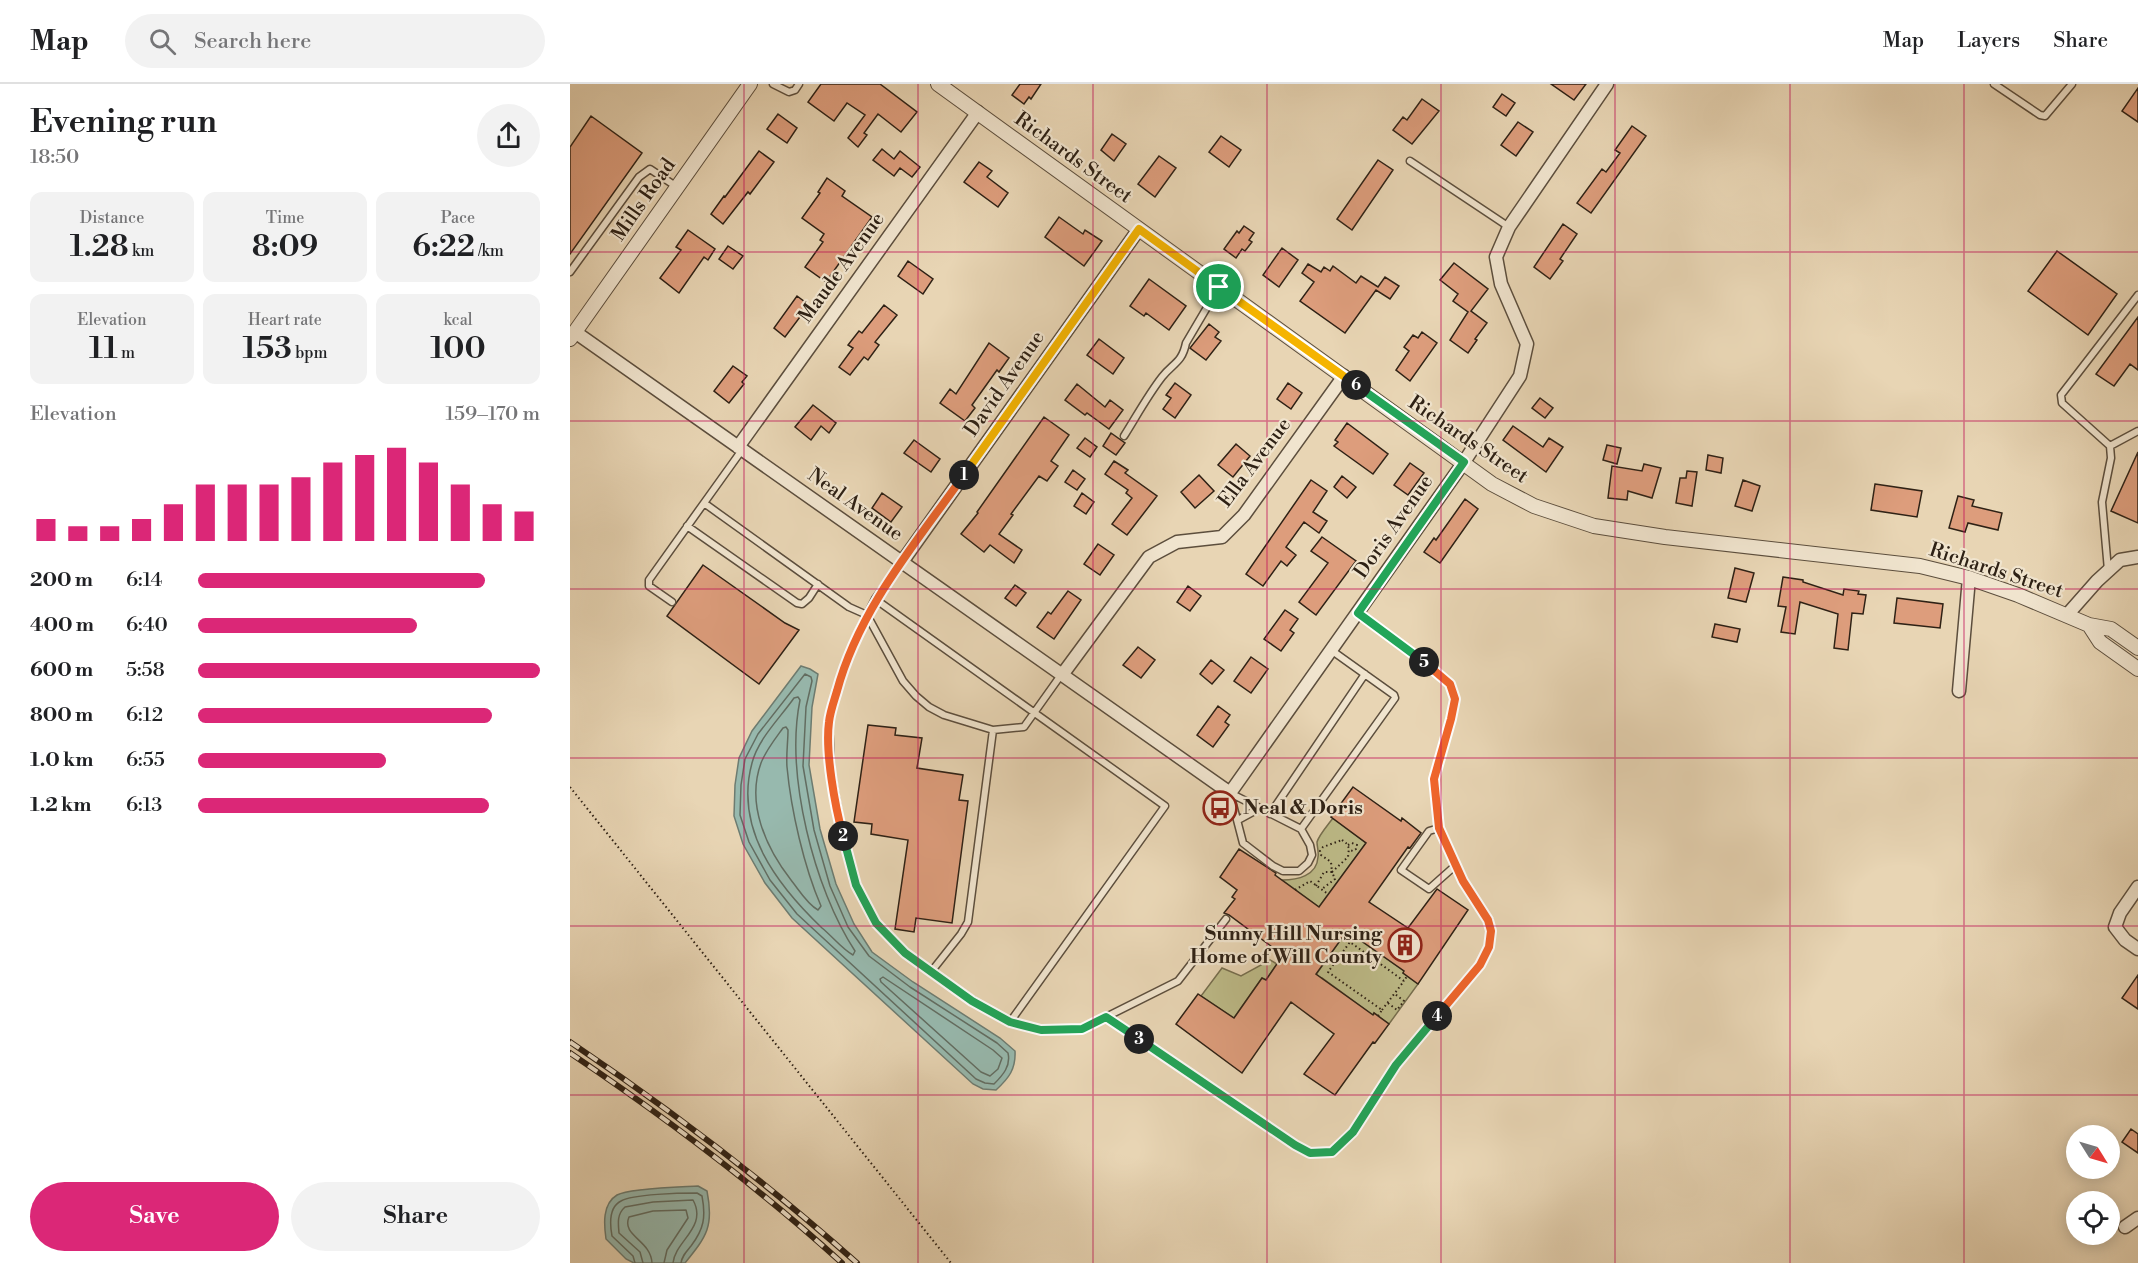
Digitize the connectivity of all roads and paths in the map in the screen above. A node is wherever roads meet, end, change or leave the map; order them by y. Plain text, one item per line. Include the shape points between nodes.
1 (750, 84) edge
2 (773, 84) edge
3 (799, 84) edge
4 (938, 84) edge
5 (1607, 84) edge
6 (1994, 84) edge
7 (2072, 84) edge
8 (978, 112) junction
9 (1410, 161) dead end
10 (677, 187) junction
11 (1509, 227) junction
12 (1139, 229) junction
13 (570, 272) edge
14 (1219, 287) junction
15 (2138, 295) edge
16 (572, 333) edge
17 (1344, 376) junction
18 (2138, 431) edge
19 (1124, 436) dead end
20 (2110, 446) junction
21 (740, 448) junction
22 (1464, 462) junction
23 (704, 502) junction
24 (687, 526) junction
25 (2138, 557) edge
26 (902, 562) junction
27 (2108, 571) junction
28 (1969, 579) junction
29 (818, 584) junction
30 (875, 599) junction
31 (672, 602) dead end
32 (1358, 613) junction
33 (867, 615) junction
34 (2067, 615) junction
35 (2089, 625) junction
36 (2138, 648) edge
37 (1331, 650) junction
38 (2138, 669) edge
39 (1365, 674) junction
40 (1062, 675) junction
41 (1959, 691) dead end
42 (1035, 712) junction
43 (993, 730) junction
44 (570, 787) edge
45 (1230, 793) junction
46 (1260, 808) junction
47 (1270, 814) junction
48 (1238, 820) junction
49 (1439, 828) junction
50 (1301, 829) junction
51 (1348, 845) junction
52 (1349, 850) junction
53 (1331, 862) junction
54 (1456, 865) junction
55 (1336, 867) junction
56 (1332, 872) junction
57 (1316, 885) junction
58 (2138, 887) edge
59 (1322, 889) junction
60 (1295, 890) dead end
61 (1328, 894) dead end
62 (1226, 919) dead end
63 (2138, 949) edge
64 (931, 972) junction
65 (1407, 976) dead end
66 (1404, 981) junction
67 (1395, 994) junction
68 (1388, 1003) junction
69 (1382, 1010) junction
70 (1378, 1016) dead end
71 (1106, 1017) junction
72 (1010, 1022) junction
73 (2138, 1218) edge
74 (2125, 1227) dead end
75 (951, 1263) edge

1 - 10 street, Mills Road
2 - 3 lane via 789,92
4 - 8 street, Richards Street
5 - 11 street, Doris Avenue
6 - 7 lane via 2045,116
8 - 12 street, Richards Street
8 - 21 street, Maude Avenue
9 - 11 lane
10 - 13 lane via 650,170 639,177
10 - 16 street, Mills Road
11 - 22 street, Doris Avenue via 1496,257 1501,284 1527,344 1520,376
12 - 14 street, Richards Street
12 - 26 street, David Avenue
14 - 17 street, Richards Street
14 - 19 lane via 1174,367 1163,375
15 - 20 lane via 2061,395 2062,402
16 - 21 street, Neal Avenue
17 - 22 street, Richards Street
17 - 40 street, Ella Avenue via 1244,515 1222,537 1177,542 1149,556
18 - 20 lane
20 - 27 lane via 2102,502
21 - 23 lane
21 - 26 street, Neal Avenue
22 - 28 street, Richards Street via 1492,484 1534,506 1594,526 1920,566
22 - 32 street, Doris Avenue
23 - 24 lane
23 - 29 lane
24 - 29 lane via 797,603 809,598
24 - 31 lane via 649,580 649,586
25 - 27 street, Richards Street via 2120,560
26 - 30 lane
26 - 40 street, Neal Avenue
27 - 34 street, Richards Street
28 - 34 street, Richards Street
28 - 41 street
29 - 33 lane
30 - 33 lane
30 - 42 lane
32 - 37 street, Doris Avenue
32 - 49 lane via 1450,684 1455,699 1434,779
33 - 43 lane via 903,681 916,696 944,715
33 - 64 lane via 842,672 829,722 832,782 856,885 871,914 905,953
34 - 35 street, Richards Street
35 - 36 street, Richards Street via 2110,629
35 - 38 street, Richards Street via 2100,642
37 - 39 lane
37 - 45 street, Doris Avenue
39 - 47 lane
39 - 50 lane via 1395,698
40 - 42 lane
40 - 45 street, Neal Avenue
42 - 43 lane via 1024,727
42 - 72 lane via 1165,806
43 - 64 lane via 968,922
44 - 75 path
45 - 46 lane
45 - 48 lane
46 - 47 lane
46 - 48 lane
47 - 50 lane
48 - 50 lane via 1243,843 1273,866 1291,873 1299,871 1312,855
49 - 54 lane
49 - 54 lane via 1430,831 1401,870 1429,889
51 - 52 path
51 - 52 path via 1357,845
51 - 53 path via 1342,840 1323,847 1321,855
52 - 55 path
53 - 55 path
53 - 56 path
54 - 71 lane via 1488,920 1489,947 1480,965 1396,1065 1353,1132 1332,1152 1310,1153 1295,1145
55 - 56 path
56 - 57 path via 1324,872
56 - 59 path via 1335,879
57 - 59 path
57 - 60 path via 1310,881
58 - 63 street via 2115,927
59 - 61 path
62 - 71 lane via 1178,981
64 - 72 lane
65 - 66 path
66 - 67 path
66 - 69 path via 1350,942 1328,972
67 - 68 path
67 - 68 path via 1404,1000 1398,1011
68 - 69 path
69 - 70 path
71 - 72 lane via 1082,1029 1041,1030
73 - 74 street

